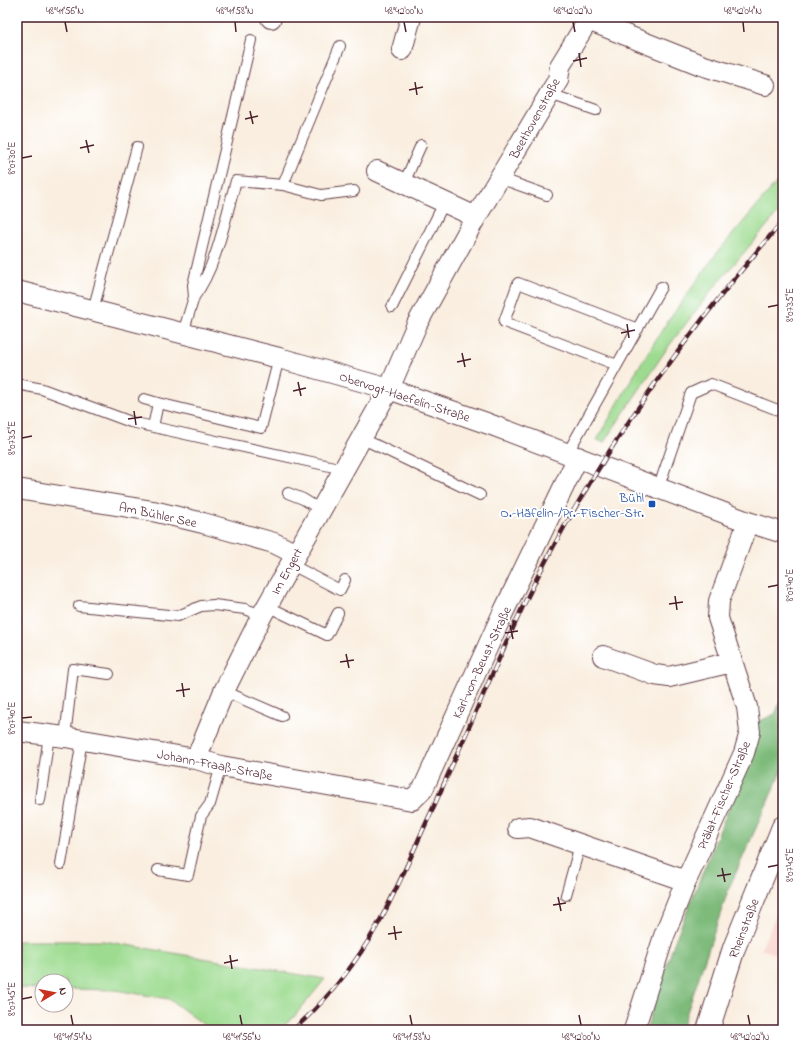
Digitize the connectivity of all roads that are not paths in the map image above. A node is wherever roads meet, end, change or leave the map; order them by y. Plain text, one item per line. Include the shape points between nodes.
1 (411, 17) edge
2 (589, 19) edge
3 (251, 40) dead end
4 (340, 46) dead end
5 (402, 50) dead end
6 (765, 85) dead end
7 (550, 94) junction
8 (596, 110) dead end
9 (421, 145) dead end
10 (137, 147) dead end
11 (377, 171) dead end
12 (499, 178) junction
13 (404, 183) junction
14 (283, 185) junction
15 (354, 191) dead end
16 (547, 195) dead end
17 (444, 203) junction
18 (476, 217) junction
19 (661, 287) dead end
20 (17, 291) edge
21 (194, 297) junction
22 (392, 307) dead end
23 (93, 310) junction
24 (638, 329) junction
25 (183, 333) junction
26 (279, 358) junction
27 (617, 365) junction
28 (17, 384) edge
29 (388, 389) junction
30 (144, 400) dead end
31 (158, 403) junction
32 (783, 412) edge
33 (153, 427) junction
34 (361, 438) junction
35 (573, 456) junction
36 (343, 469) junction
37 (17, 489) edge
38 (658, 489) junction
39 (288, 493) dead end
40 (480, 495) dead end
41 (321, 510) junction
42 (748, 522) junction
43 (783, 533) edge
44 (293, 559) junction
45 (345, 580) dead end
46 (79, 606) dead end
47 (264, 610) junction
48 (338, 613) dead end
49 (603, 656) dead end
50 (732, 662) junction
51 (109, 674) dead end
52 (224, 690) junction
53 (282, 716) dead end
54 (17, 731) edge
55 (65, 737) junction
56 (196, 759) junction
57 (221, 766) junction
58 (40, 800) dead end
59 (412, 800) joint
60 (518, 828) dead end
61 (783, 828) edge
62 (580, 845) junction
63 (61, 864) dead end
64 (158, 870) dead end
65 (686, 881) junction
66 (566, 895) dead end
67 (634, 1030) edge
68 (708, 1030) edge

1 - 5 street
2 - 6 street via 701,65
2 - 7 street, Beethovenstraße via 560,66 558,80
3 - 21 lane via 193,285
4 - 14 lane
7 - 8 lane
7 - 12 street, Beethovenstraße
9 - 13 lane
10 - 23 lane
11 - 13 street
12 - 16 lane
12 - 18 street, Beethovenstraße
13 - 17 street
14 - 15 lane via 321,195
14 - 21 lane via 236,181 212,266
17 - 18 street
17 - 22 lane
18 - 29 street, Beethovenstraße via 417,324
19 - 24 lane
20 - 23 street, Obervogt-Haefelin-Straße
21 - 25 lane
23 - 25 street, Obervogt-Haefelin-Straße
24 - 27 lane
24 - 27 lane via 518,283 504,322
25 - 26 street, Obervogt-Haefelin-Straße
26 - 29 street, Obervogt-Haefelin-Straße
26 - 31 lane via 261,428
27 - 35 lane
28 - 33 lane via 42,389 131,422
29 - 34 street, Im Engert
29 - 35 street, Obervogt-Haefelin-Straße
30 - 31 lane
31 - 33 lane
32 - 38 lane via 711,384 691,393
33 - 36 lane
34 - 36 street, Im Engert
34 - 40 lane
35 - 38 street, Obervogt-Haefelin-Straße
35 - 59 street, Karl-von-Beust-Straße via 423,789
36 - 41 street, Im Engert
37 - 44 street, Am Bühler See via 153,511 203,523 274,544
38 - 42 street, Obervogt-Haefelin-Straße
39 - 41 lane
41 - 44 street, Im Engert
42 - 43 street, Obervogt-Haefelin-Straße
42 - 50 street, Prälat-Fischer-Straße via 719,601 718,618
44 - 45 lane via 340,590
44 - 47 street, Im Engert
46 - 47 lane via 178,616 201,606 214,605
47 - 48 lane via 327,635
47 - 52 street, Im Engert
49 - 50 street via 655,675 669,677
50 - 65 street, Prälat-Fischer-Straße via 748,707 750,732 744,753
51 - 55 lane via 73,669
52 - 53 lane
52 - 56 street, Im Engert
54 - 55 street, Johann-Fraaß-Straße
55 - 56 street, Johann-Fraaß-Straße
55 - 58 lane
55 - 63 lane
56 - 57 street, Johann-Fraaß-Straße
57 - 59 street, Johann-Fraaß-Straße
57 - 64 lane via 210,804 201,816 188,875
60 - 62 street via 530,826
61 - 68 street, Rheinstraße via 734,948
62 - 65 street
62 - 66 lane
65 - 67 street, Prälat-Fischer-Straße via 664,936

